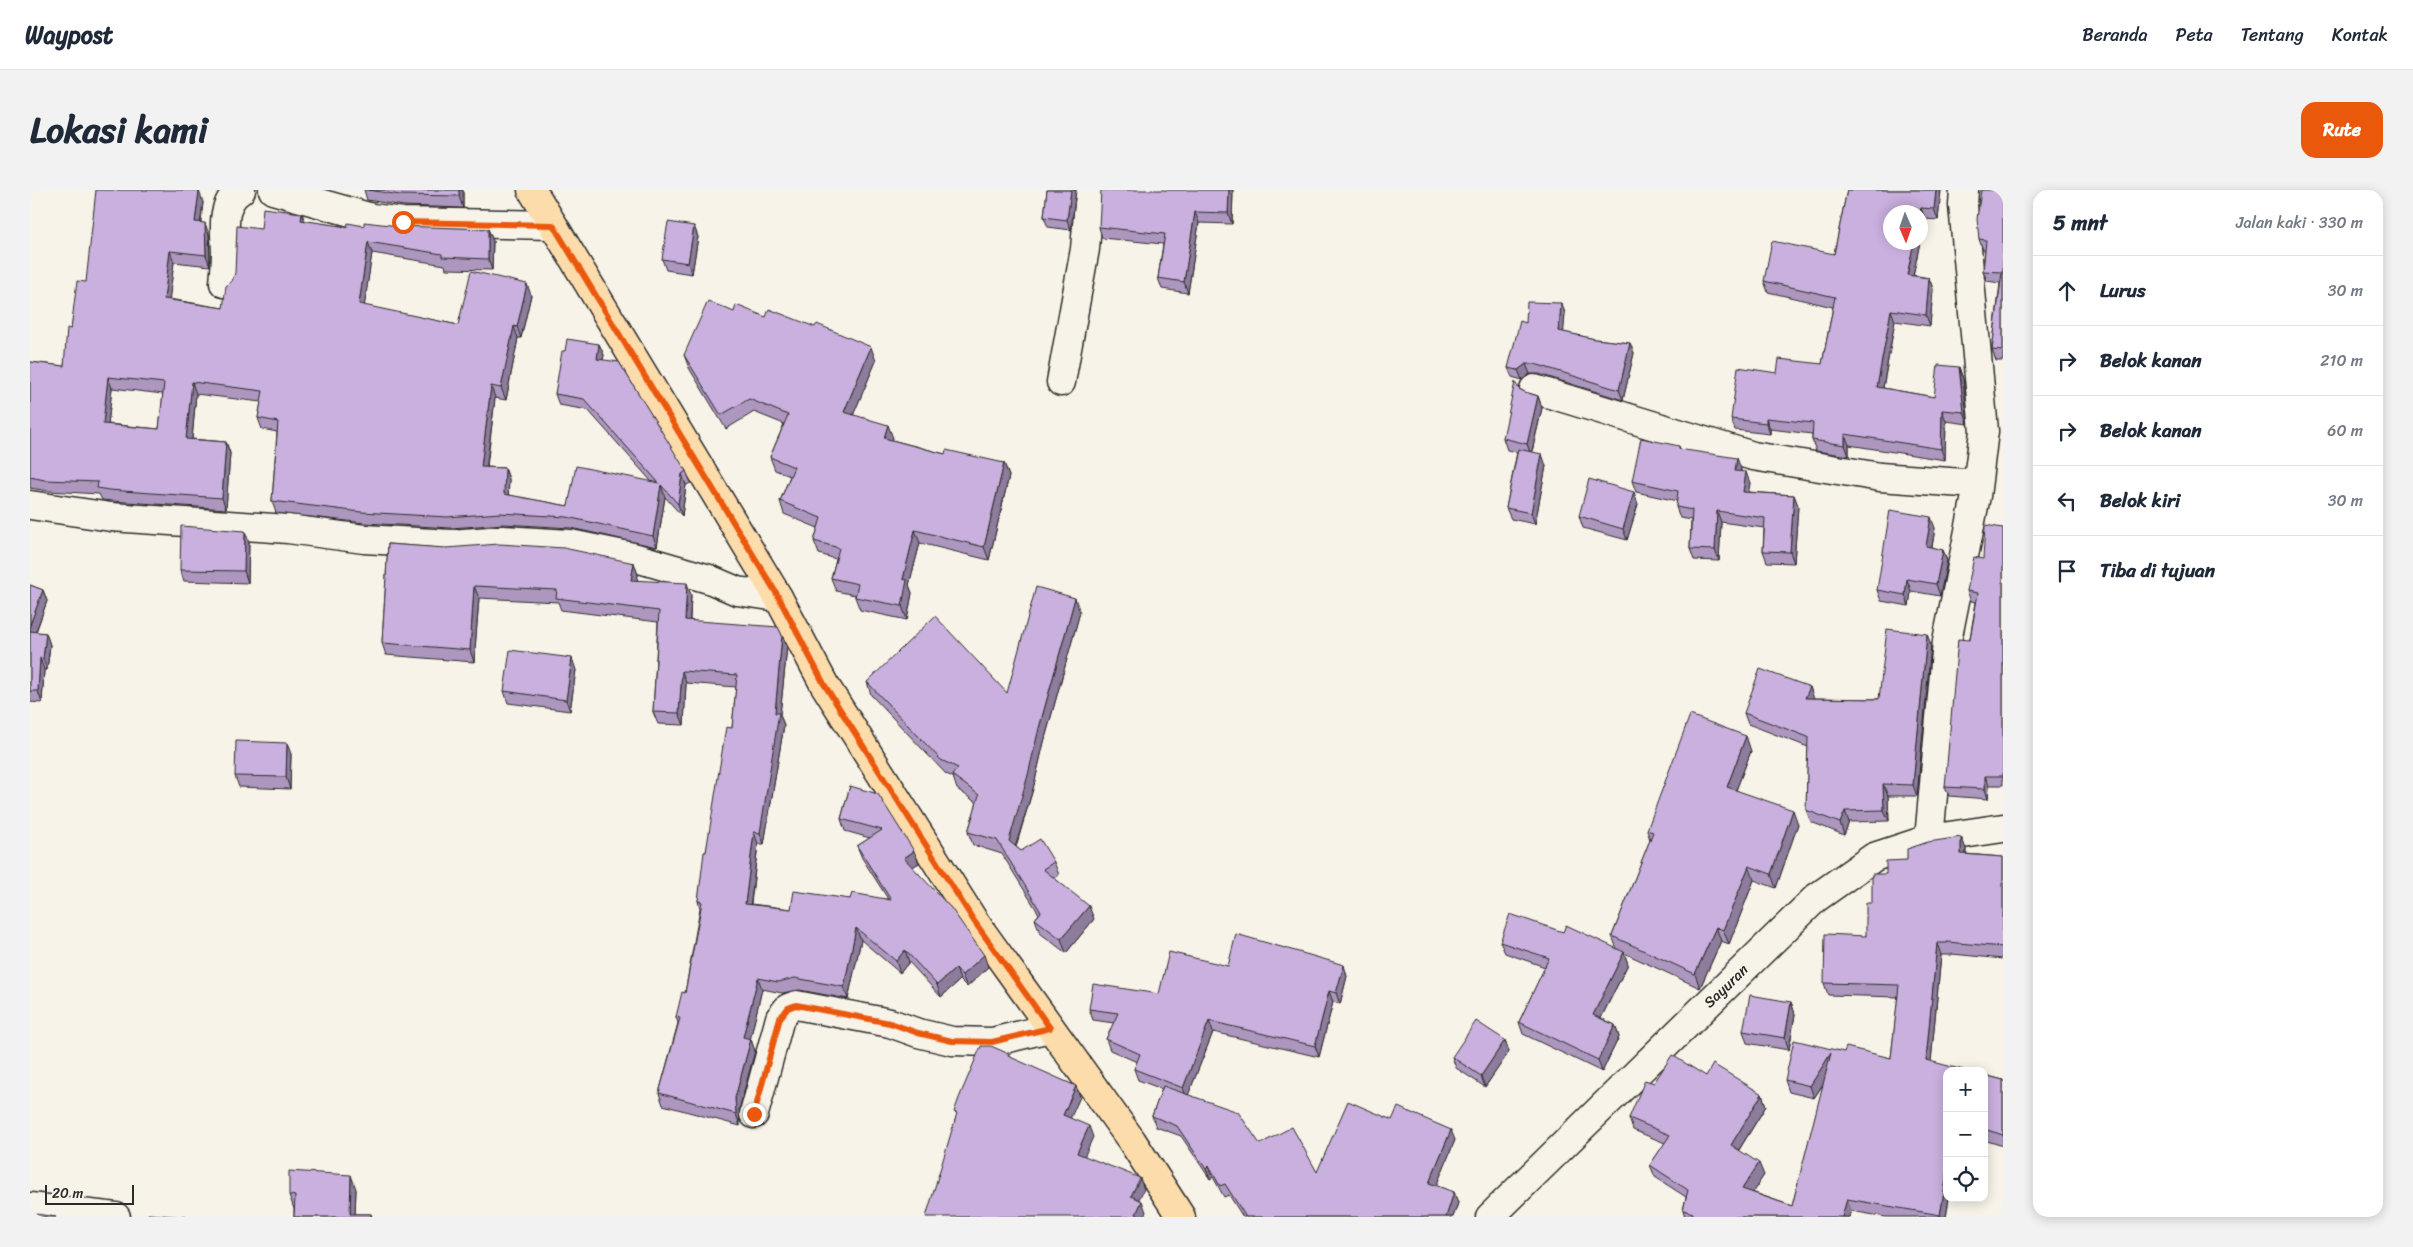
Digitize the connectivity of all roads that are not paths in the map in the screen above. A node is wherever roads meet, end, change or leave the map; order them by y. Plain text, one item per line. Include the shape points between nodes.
1 (241, 190) edge
2 (273, 190) edge
3 (532, 190) edge
4 (1090, 190) edge
5 (1964, 190) edge
6 (553, 225) junction
7 (224, 283) dead end
8 (1061, 382) dead end
9 (1534, 388) dead end
10 (1993, 432) edge
11 (1977, 484) junction
12 (30, 505) edge
13 (778, 596) junction
14 (2003, 828) edge
15 (1929, 839) junction
16 (1050, 1028) junction
17 (754, 1114) dead end
18 (30, 1207) edge
19 (116, 1217) edge
20 (1181, 1217) edge
21 (1490, 1217) edge

1 - 7 street via 228,205 224,225
2 - 6 street via 372,218
3 - 6 main road
4 - 8 street via 1085,249
5 - 10 street via 1963,205
6 - 13 main road
9 - 11 street via 1753,456 1880,477
10 - 11 street
11 - 15 street via 1947,641
12 - 13 street via 111,517 288,529 364,539 451,544 503,540 570,544 709,579 738,591
13 - 16 main road via 824,684 974,921
14 - 15 street, Sayuran
15 - 21 street, Sayuran via 1874,857 1816,898
16 - 17 street via 992,1042 952,1041 890,1023 796,1005 788,1008 780,1018
16 - 20 main road via 1132,1141
18 - 19 street

